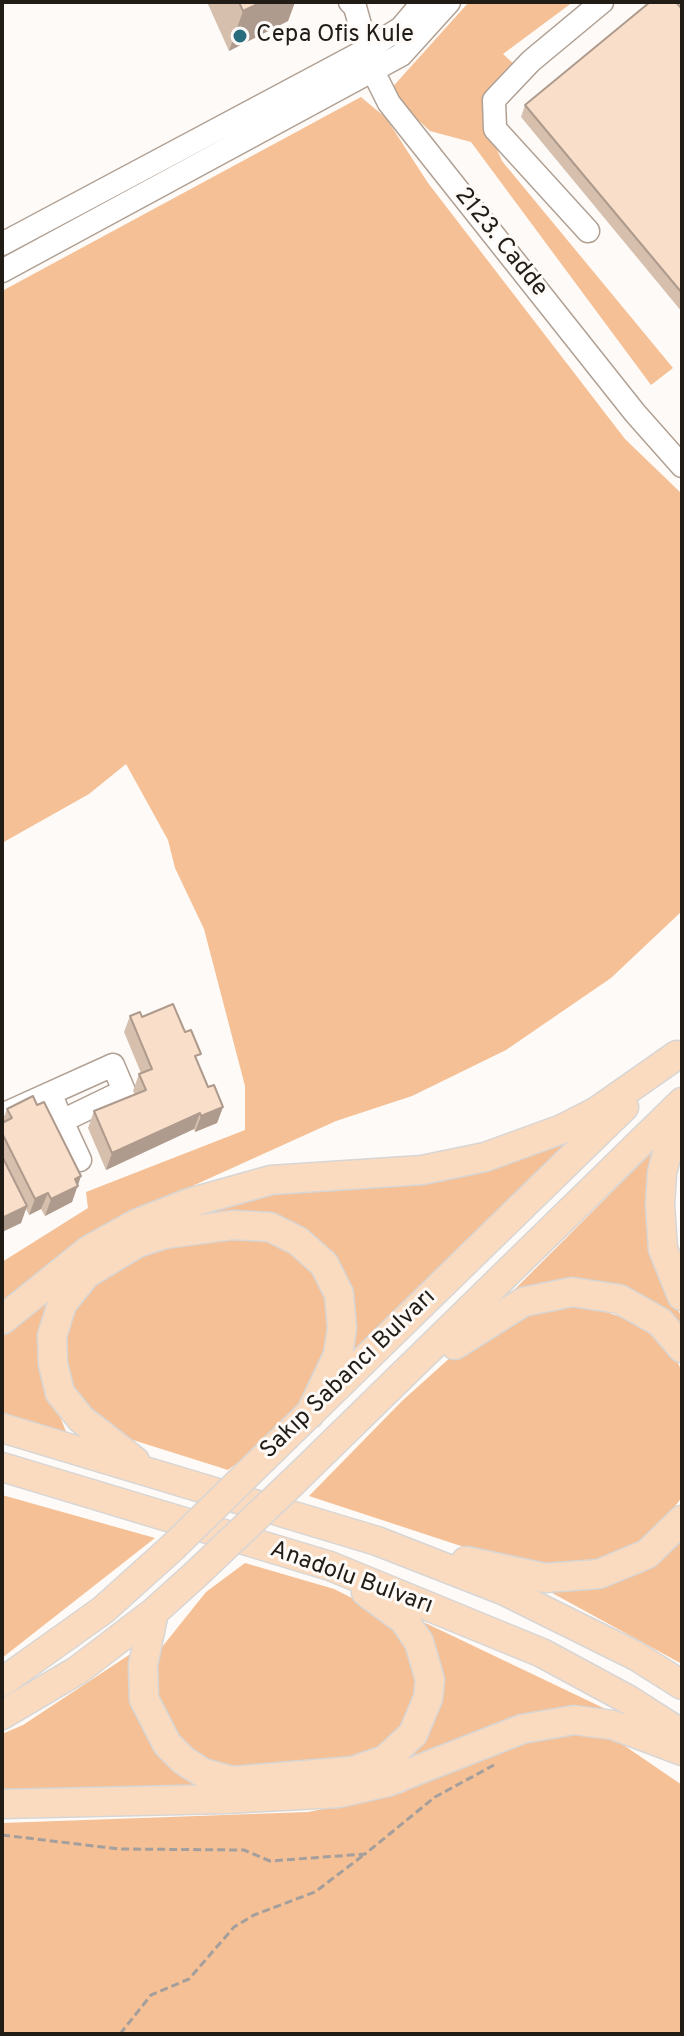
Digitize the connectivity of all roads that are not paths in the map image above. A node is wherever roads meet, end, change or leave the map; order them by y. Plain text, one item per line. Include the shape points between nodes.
1 (423, 2) edge
2 (449, 2) edge
3 (602, 2) edge
4 (354, 4) edge
5 (370, 60) junction
6 (588, 231) dead end
7 (2, 244) edge
8 (2, 271) edge
9 (682, 466) edge
10 (680, 1053) edge
11 (51, 1095) junction
12 (682, 1102) edge
13 (2, 1115) edge
14 (682, 1116) edge
15 (62, 1121) junction
16 (80, 1160) dead end
17 (682, 1296) edge
18 (2, 1320) edge
19 (682, 1348) edge
20 (371, 1408) junction
21 (310, 1414) junction
22 (2, 1428) edge
23 (2, 1467) edge
24 (148, 1471) junction
25 (682, 1520) edge
26 (377, 1541) junction
27 (330, 1566) junction
28 (154, 1612) junction
29 (34, 1662) junction
30 (2, 1675) edge
31 (2, 1682) edge
32 (682, 1685) edge
33 (2, 1715) edge
34 (682, 1734) edge
35 (682, 1751) edge
36 (2, 1804) edge

1 - 5 street
2 - 5 street via 412,46
3 - 6 street via 531,61 494,100 495,129
4 - 5 street, 2123. Cadde
5 - 7 street
5 - 8 street
5 - 9 street, 2123. Cadde via 399,117
10 - 18 main road via 597,1111 485,1157 422,1170 271,1180 189,1203 136,1224 77,1258
10 - 21 main road, Sakıp Sabancı Bulvarı
11 - 13 street
11 - 15 street
11 - 15 street via 113,1065 124,1091
12 - 20 main road, Sakıp Sabancı Bulvarı
14 - 17 main road via 662,1173 660,1205 663,1249
15 - 16 street
19 - 20 main road via 660,1322 619,1299 572,1292 523,1302 500,1315
20 - 28 main road, Sakıp Sabancı Bulvarı, bridge
21 - 24 main road via 338,1355 342,1328 333,1279 312,1252 286,1234 252,1225 192,1228 137,1243 86,1274 62,1304 52,1336 53,1364 60,1393 81,1419
21 - 29 main road, Sakıp Sabancı Bulvarı, bridge via 103,1610
22 - 24 main road, Anadolu Bulvarı
23 - 27 main road, Anadolu Bulvarı
24 - 26 main road, Anadolu Bulvarı
25 - 26 main road via 647,1554 599,1574 545,1578
26 - 32 main road, Anadolu Bulvarı via 505,1591 636,1656
27 - 28 main road via 404,1620 428,1663 428,1698 413,1734 385,1760 370,1766 232,1781 203,1773 183,1760 167,1744 144,1699 143,1665
27 - 34 main road, Anadolu Bulvarı via 542,1653
28 - 33 main road, Sakıp Sabancı Bulvarı via 78,1670
29 - 30 main road
29 - 31 main road, Sakıp Sabancı Bulvarı
35 - 36 main road via 613,1725 574,1720 522,1729 387,1782 339,1793

